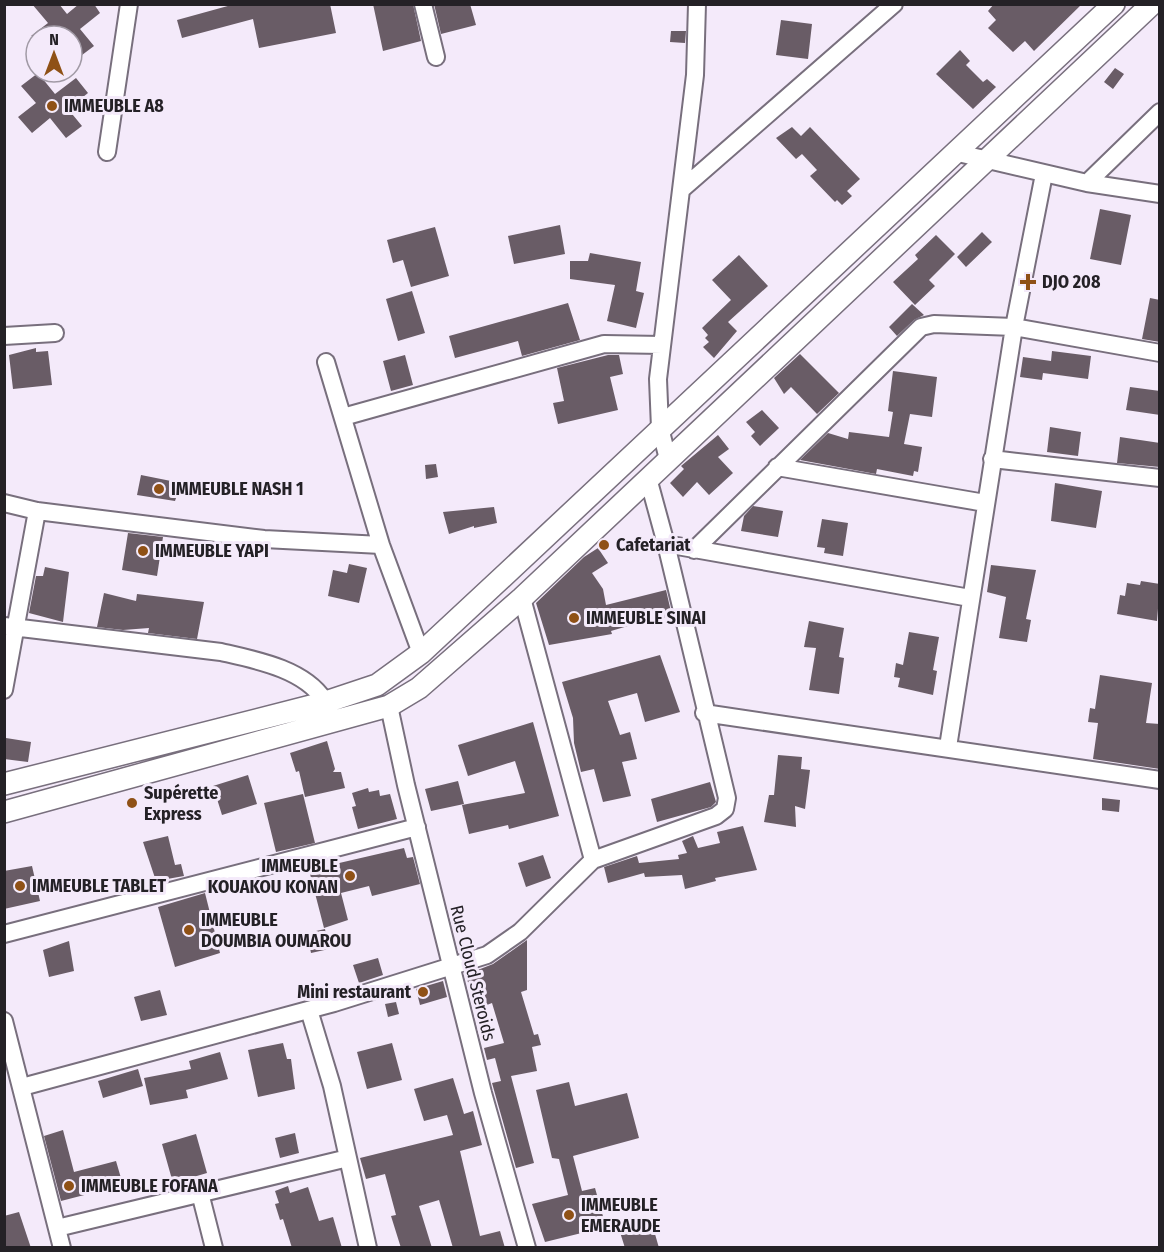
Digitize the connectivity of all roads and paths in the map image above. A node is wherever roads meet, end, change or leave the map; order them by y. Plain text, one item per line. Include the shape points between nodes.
1 (129, 4) edge
2 (423, 4) edge
3 (698, 4) edge
4 (894, 4) edge
5 (1113, 4) edge
6 (1152, 4) edge
7 (436, 57) dead end
8 (1160, 112) edge
9 (107, 152) dead end
10 (954, 152) junction
11 (988, 161) junction
12 (1044, 174) junction
13 (1087, 183) junction
14 (681, 190) junction
15 (1160, 194) edge
16 (1014, 327) junction
17 (55, 333) dead end
18 (4, 336) edge
19 (662, 345) junction
20 (1160, 353) edge
21 (326, 362) dead end
22 (343, 417) junction
23 (660, 428) junction
24 (668, 459) junction
25 (992, 459) junction
26 (777, 467) junction
27 (1160, 477) edge
28 (648, 478) junction
29 (4, 503) edge
30 (985, 504) junction
31 (37, 511) junction
32 (666, 544) junction
33 (381, 545) junction
34 (694, 550) junction
35 (522, 598) junction
36 (970, 598) junction
37 (9, 627) edge
38 (421, 653) junction
39 (4, 690) edge
40 (323, 703) junction
41 (389, 706) junction
42 (704, 713) junction
43 (948, 747) junction
44 (1160, 780) edge
45 (4, 784) edge
46 (4, 812) edge
47 (417, 827) junction
48 (593, 860) junction
49 (4, 934) edge
50 (452, 968) junction
51 (309, 1010) junction
52 (4, 1021) edge
53 (22, 1087) junction
54 (348, 1158) junction
55 (200, 1193) junction
56 (57, 1228) junction
57 (62, 1248) edge
58 (214, 1248) edge
59 (368, 1248) edge
60 (526, 1248) edge

1 - 9 street
2 - 7 street
3 - 14 street via 695,75
4 - 14 street
5 - 10 main road
6 - 11 main road
8 - 13 street
10 - 11 street
10 - 23 main road via 900,207
11 - 12 street
11 - 24 main road
12 - 13 street
12 - 16 street
13 - 15 street
14 - 19 street
16 - 20 street
16 - 25 street
16 - 26 street via 921,327
17 - 18 street
19 - 22 street via 604,344
19 - 23 street via 658,379
21 - 22 street
22 - 33 street
23 - 24 street
23 - 38 main road
24 - 28 main road
25 - 27 street
25 - 30 street
26 - 30 street
26 - 34 street
28 - 32 street
28 - 35 main road
29 - 31 street
30 - 36 street
31 - 33 street via 264,539
31 - 37 street
32 - 34 street
32 - 42 street
33 - 38 street
34 - 36 street
35 - 41 main road via 419,688
35 - 48 street
36 - 43 street
37 - 39 street
37 - 40 street via 248,658 305,680 315,687
38 - 40 main road via 377,685
40 - 45 main road
41 - 46 main road
41 - 47 street, Rue Cloud Steroids
42 - 43 street
42 - 48 street via 727,798 725,809 716,816
43 - 44 street
47 - 49 street
47 - 50 street, Rue Cloud Steroids
48 - 50 street via 520,932 487,955
50 - 51 street
50 - 60 street, Rue Cloud Steroids
51 - 53 street
51 - 54 street
52 - 53 street
53 - 56 street
54 - 55 street
54 - 59 street
55 - 56 street
55 - 58 street
56 - 57 street

